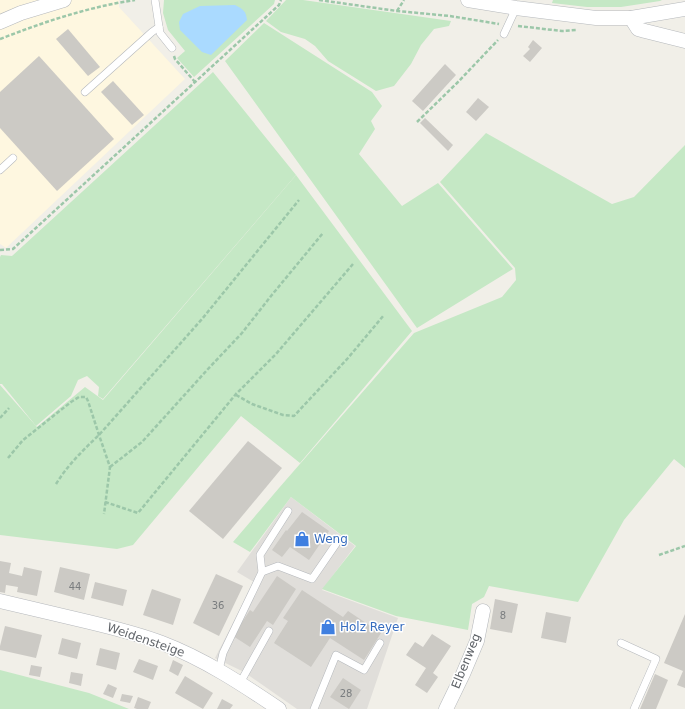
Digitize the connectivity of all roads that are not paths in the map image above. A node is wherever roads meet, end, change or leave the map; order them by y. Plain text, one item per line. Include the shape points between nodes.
1 (64, 0) edge
2 (155, 0) edge
3 (468, 0) edge
4 (516, 8) junction
5 (685, 9) edge
6 (631, 18) junction
7 (0, 22) edge
8 (159, 28) junction
9 (504, 34) road end
10 (685, 41) edge
11 (172, 48) road end
12 (85, 92) dead end
13 (13, 158) dead end
14 (0, 170) edge
15 (288, 511) dead end
16 (336, 544) dead end
17 (262, 572) junction
18 (0, 601) edge
19 (483, 611) dead end
20 (269, 631) dead end
21 (380, 643) dead end
22 (621, 643) dead end
23 (219, 670) junction
24 (240, 683) junction
25 (279, 709) edge
26 (314, 709) edge
27 (446, 709) edge
28 (634, 709) edge

1 - 7 street
2 - 8 lane
3 - 4 street
4 - 6 street via 596,18
4 - 9 lane
5 - 6 street
6 - 10 street via 638,29
8 - 11 lane
8 - 12 lane
13 - 14 lane
15 - 17 lane via 260,555
16 - 17 lane via 312,579 278,566
17 - 23 lane via 223,653
18 - 23 street, Weidensteige via 126,631 162,643
19 - 27 street, Elbenweg via 477,641
20 - 24 lane
21 - 26 lane via 364,670 336,656
22 - 28 lane via 656,659
23 - 24 street, Weidensteige
24 - 25 street, Weidensteige

